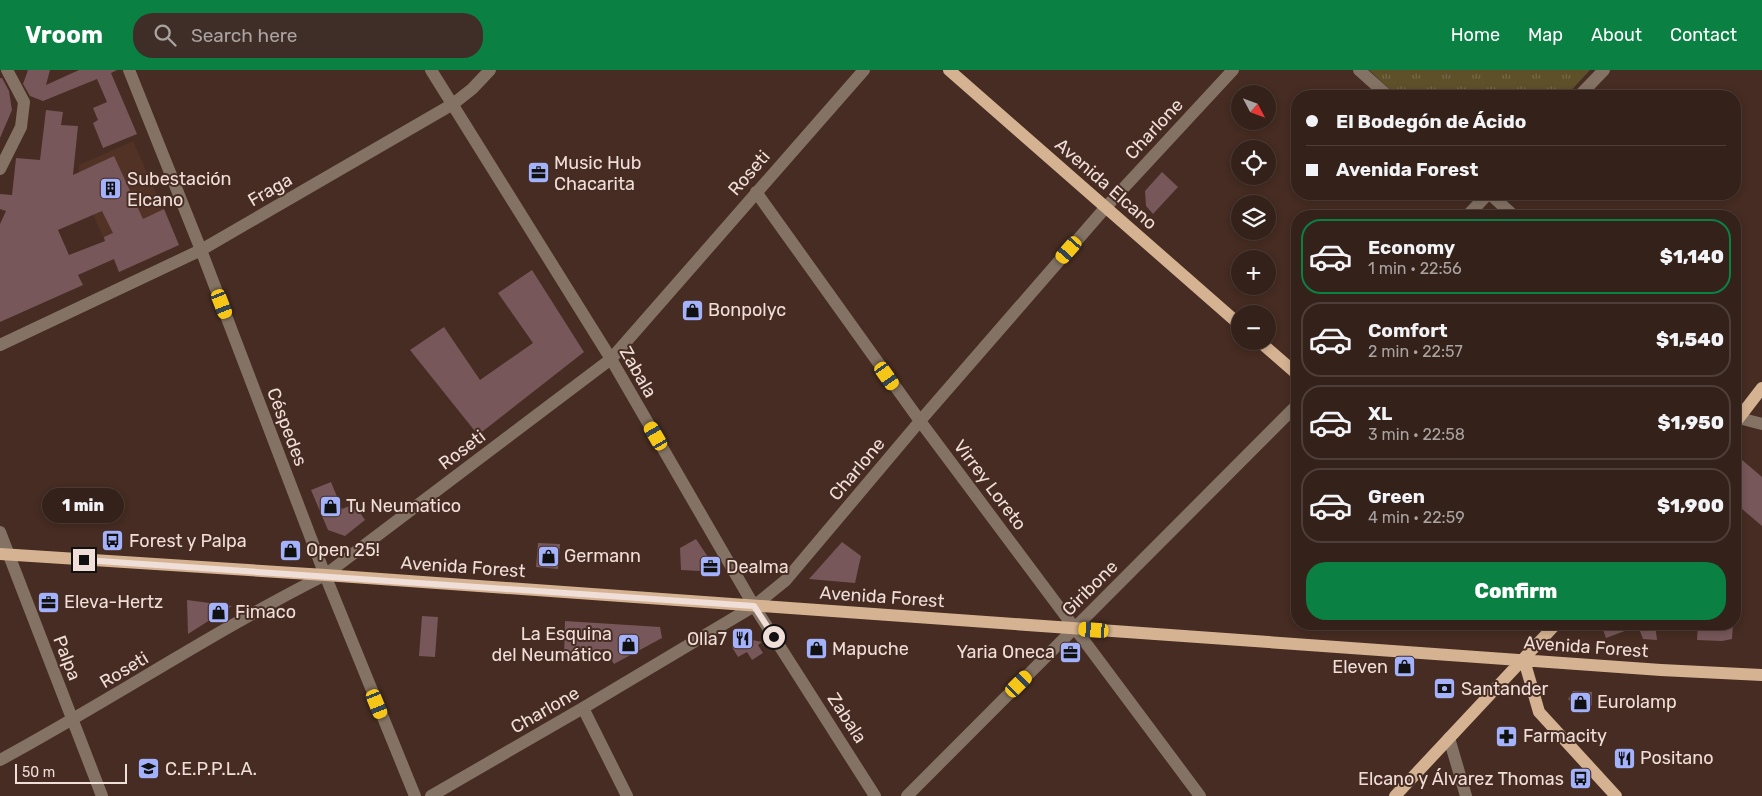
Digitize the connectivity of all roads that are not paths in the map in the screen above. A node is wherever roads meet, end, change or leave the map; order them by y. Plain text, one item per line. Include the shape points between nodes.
1 (7, 70) edge
2 (129, 70) edge
3 (431, 70) edge
4 (490, 70) edge
5 (864, 70) edge
6 (949, 70) edge
7 (1233, 70) edge
8 (1359, 70) edge
9 (1604, 70) edge
10 (1381, 90) edge
11 (1585, 90) edge
12 (453, 104) junction
13 (0, 169) edge
14 (756, 192) junction
15 (1483, 200) edge
16 (1496, 200) edge
17 (1106, 207) junction
18 (1473, 210) edge
19 (1507, 210) edge
20 (201, 250) junction
21 (1231, 317) edge
22 (0, 345) edge
23 (1269, 350) edge
24 (611, 359) junction
25 (1291, 369) edge
26 (1762, 388) edge
27 (1291, 411) edge
28 (1741, 414) edge
29 (920, 421) junction
30 (1741, 421) edge
31 (1762, 424) edge
32 (0, 532) edge
33 (5, 554) edge
34 (325, 575) junction
35 (754, 606) junction
36 (1075, 629) junction
37 (1551, 630) edge
38 (1524, 660) junction
39 (1762, 675) edge
40 (582, 708) junction
41 (72, 721) junction
42 (1449, 738) junction
43 (0, 760) edge
44 (102, 796) edge
45 (415, 796) edge
46 (431, 796) edge
47 (627, 796) edge
48 (876, 796) edge
49 (907, 796) edge
50 (1200, 796) edge
51 (1395, 796) edge
52 (1466, 796) edge
53 (1616, 796) edge

1 - 13 street via 24,102 21,127
2 - 20 street, Céspedes
3 - 12 street, Zabala
4 - 12 street, Fraga
5 - 14 street, Roseti
6 - 17 main road, Avenida Elcano
7 - 17 street, Charlone
8 - 10 street
9 - 11 street
12 - 20 street, Fraga
12 - 24 street, Zabala
14 - 24 street, Roseti
14 - 29 street, Virrey Loreto
15 - 18 street
16 - 19 street
17 - 21 main road, Avenida Elcano
17 - 29 street, Charlone
20 - 22 street, Fraga
20 - 34 street, Céspedes
23 - 25 main road
24 - 34 street, Roseti
24 - 35 street, Zabala
26 - 28 main road
27 - 36 street, Giribone
29 - 35 street, Charlone via 786,580
29 - 36 street, Virrey Loreto
30 - 31 street
32 - 33 street, Palpa
33 - 34 main road, Avenida Forest
33 - 41 street, Palpa
34 - 35 main road, Avenida Forest
34 - 41 street, Roseti via 280,598
34 - 45 street, Céspedes
35 - 36 main road, Avenida Forest
35 - 40 street, Charlone
35 - 48 street, Zabala
36 - 38 main road, Avenida Forest
36 - 49 street, Giribone
36 - 50 street, Virrey Loreto
37 - 38 main road
38 - 39 main road, Avenida Forest
38 - 42 main road
38 - 53 main road via 1540,712
40 - 46 street, Charlone
40 - 47 street
41 - 43 street, Roseti
41 - 44 street, Palpa
42 - 51 main road
42 - 52 street

